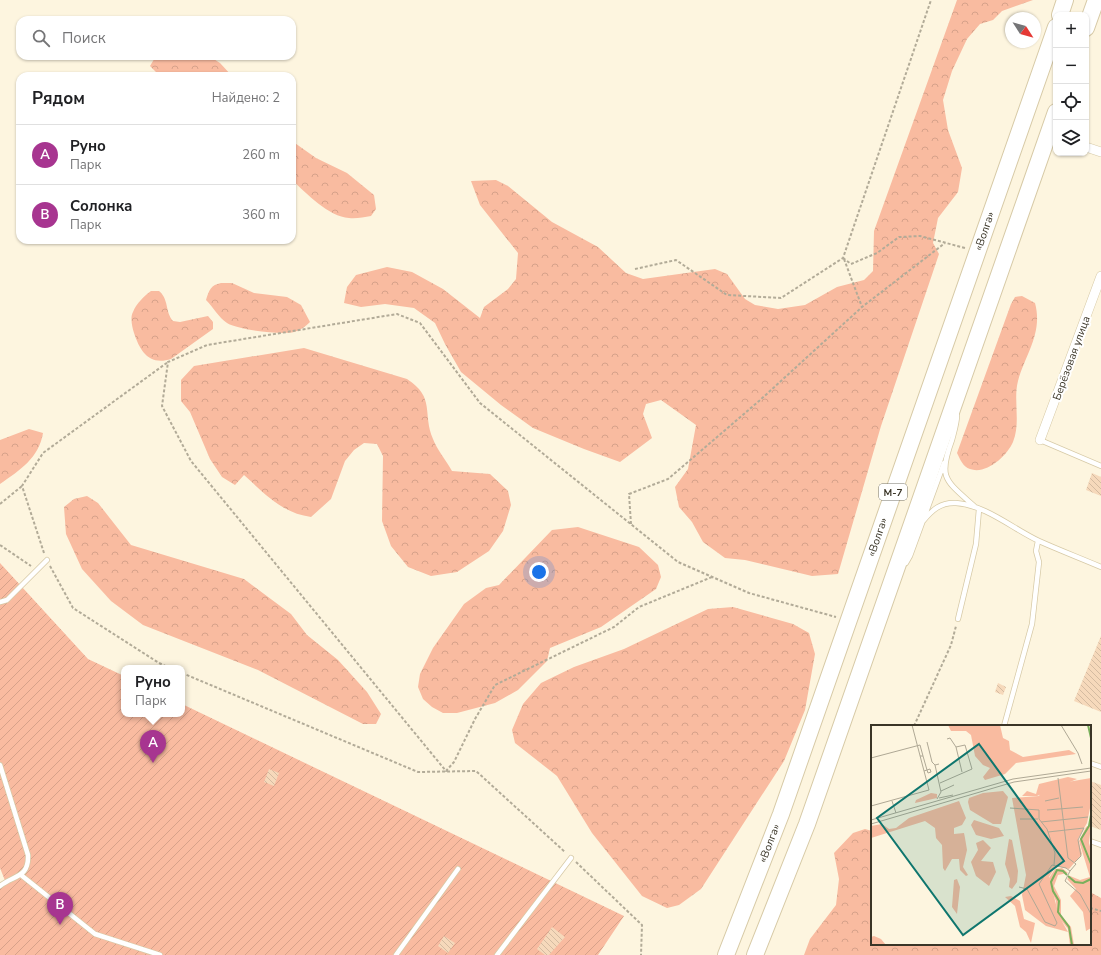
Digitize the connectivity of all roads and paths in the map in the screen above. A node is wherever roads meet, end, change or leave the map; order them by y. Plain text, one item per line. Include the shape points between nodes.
1 (931, 0) edge
2 (1066, 0) edge
3 (1096, 0) edge
4 (1061, 12) edge
5 (1089, 20) edge
6 (1053, 36) edge
7 (1055, 120) edge
8 (1052, 135) edge
9 (1089, 148) edge
10 (1101, 152) edge
11 (945, 243) junction
12 (978, 251) junction
13 (844, 258) junction
14 (635, 269) dead end
15 (1101, 276) edge
16 (862, 307) junction
17 (168, 362) junction
18 (956, 399) junction
19 (1040, 440) joint
20 (944, 463) junction
21 (1101, 466) edge
22 (22, 486) junction
23 (0, 504) edge
24 (977, 508) junction
25 (923, 521) junction
26 (631, 524) junction
27 (1038, 541) junction
28 (0, 545) edge
29 (47, 560) junction
30 (1101, 567) edge
31 (37, 570) junction
32 (712, 577) junction
33 (891, 584) junction
34 (0, 602) edge
35 (958, 619) joint
36 (848, 620) junction
37 (163, 665) edge
38 (185, 674) edge
39 (914, 725) edge
40 (1004, 725) edge
41 (1091, 763) edge
42 (0, 765) edge
43 (1101, 767) edge
44 (446, 771) junction
45 (1091, 841) edge
46 (1101, 845) edge
47 (571, 858) junction
48 (458, 869) dead end
49 (21, 876) junction
50 (0, 886) edge
51 (1091, 908) edge
52 (1101, 911) edge
53 (160, 955) edge
54 (396, 955) edge
55 (497, 955) edge
56 (641, 955) edge
57 (726, 955) edge
58 (754, 955) edge

1 - 13 path
2 - 4 highway
3 - 5 highway
6 - 12 highway, «Волга» / М-7
7 - 8 highway, М-7
8 - 18 highway, М-7
9 - 10 street
11 - 12 path
11 - 13 path via 920,236 899,237 877,253 851,264
11 - 16 path
12 - 36 highway, «Волга» / М-7
13 - 14 path via 781,298 727,295 676,260
13 - 16 path
15 - 19 street, Берёзовая улица
16 - 26 path via 759,401 668,479 629,494
17 - 22 path via 43,453
17 - 26 path via 207,346 397,314 420,324 480,403
17 - 44 path via 162,406 190,460
18 - 20 lane via 957,419
18 - 33 highway, М-7
19 - 21 lane
20 - 24 lane via 951,486
20 - 25 lane
22 - 23 path
22 - 29 path
24 - 25 lane via 956,503 942,504 932,510
24 - 27 lane
24 - 35 lane via 976,544
25 - 33 lane via 910,556
26 - 32 path via 678,562
27 - 30 lane
27 - 40 lane via 1036,551 1039,562 1032,624
28 - 31 path
29 - 31 lane
29 - 37 path via 74,608
31 - 34 lane via 7,600
32 - 36 path via 749,593
32 - 44 path via 639,607 614,627 495,685 454,762
33 - 58 highway, М-7 via 807,824
35 - 39 path via 951,646
36 - 57 highway, «Волга» / М-7 via 781,814
38 - 44 path via 418,772
41 - 43 lane
42 - 49 lane via 28,854 27,868
44 - 47 path via 476,771
45 - 46 lane
47 - 55 lane
47 - 56 path via 642,925
48 - 54 lane
49 - 50 lane
49 - 53 lane via 95,934
51 - 52 path

